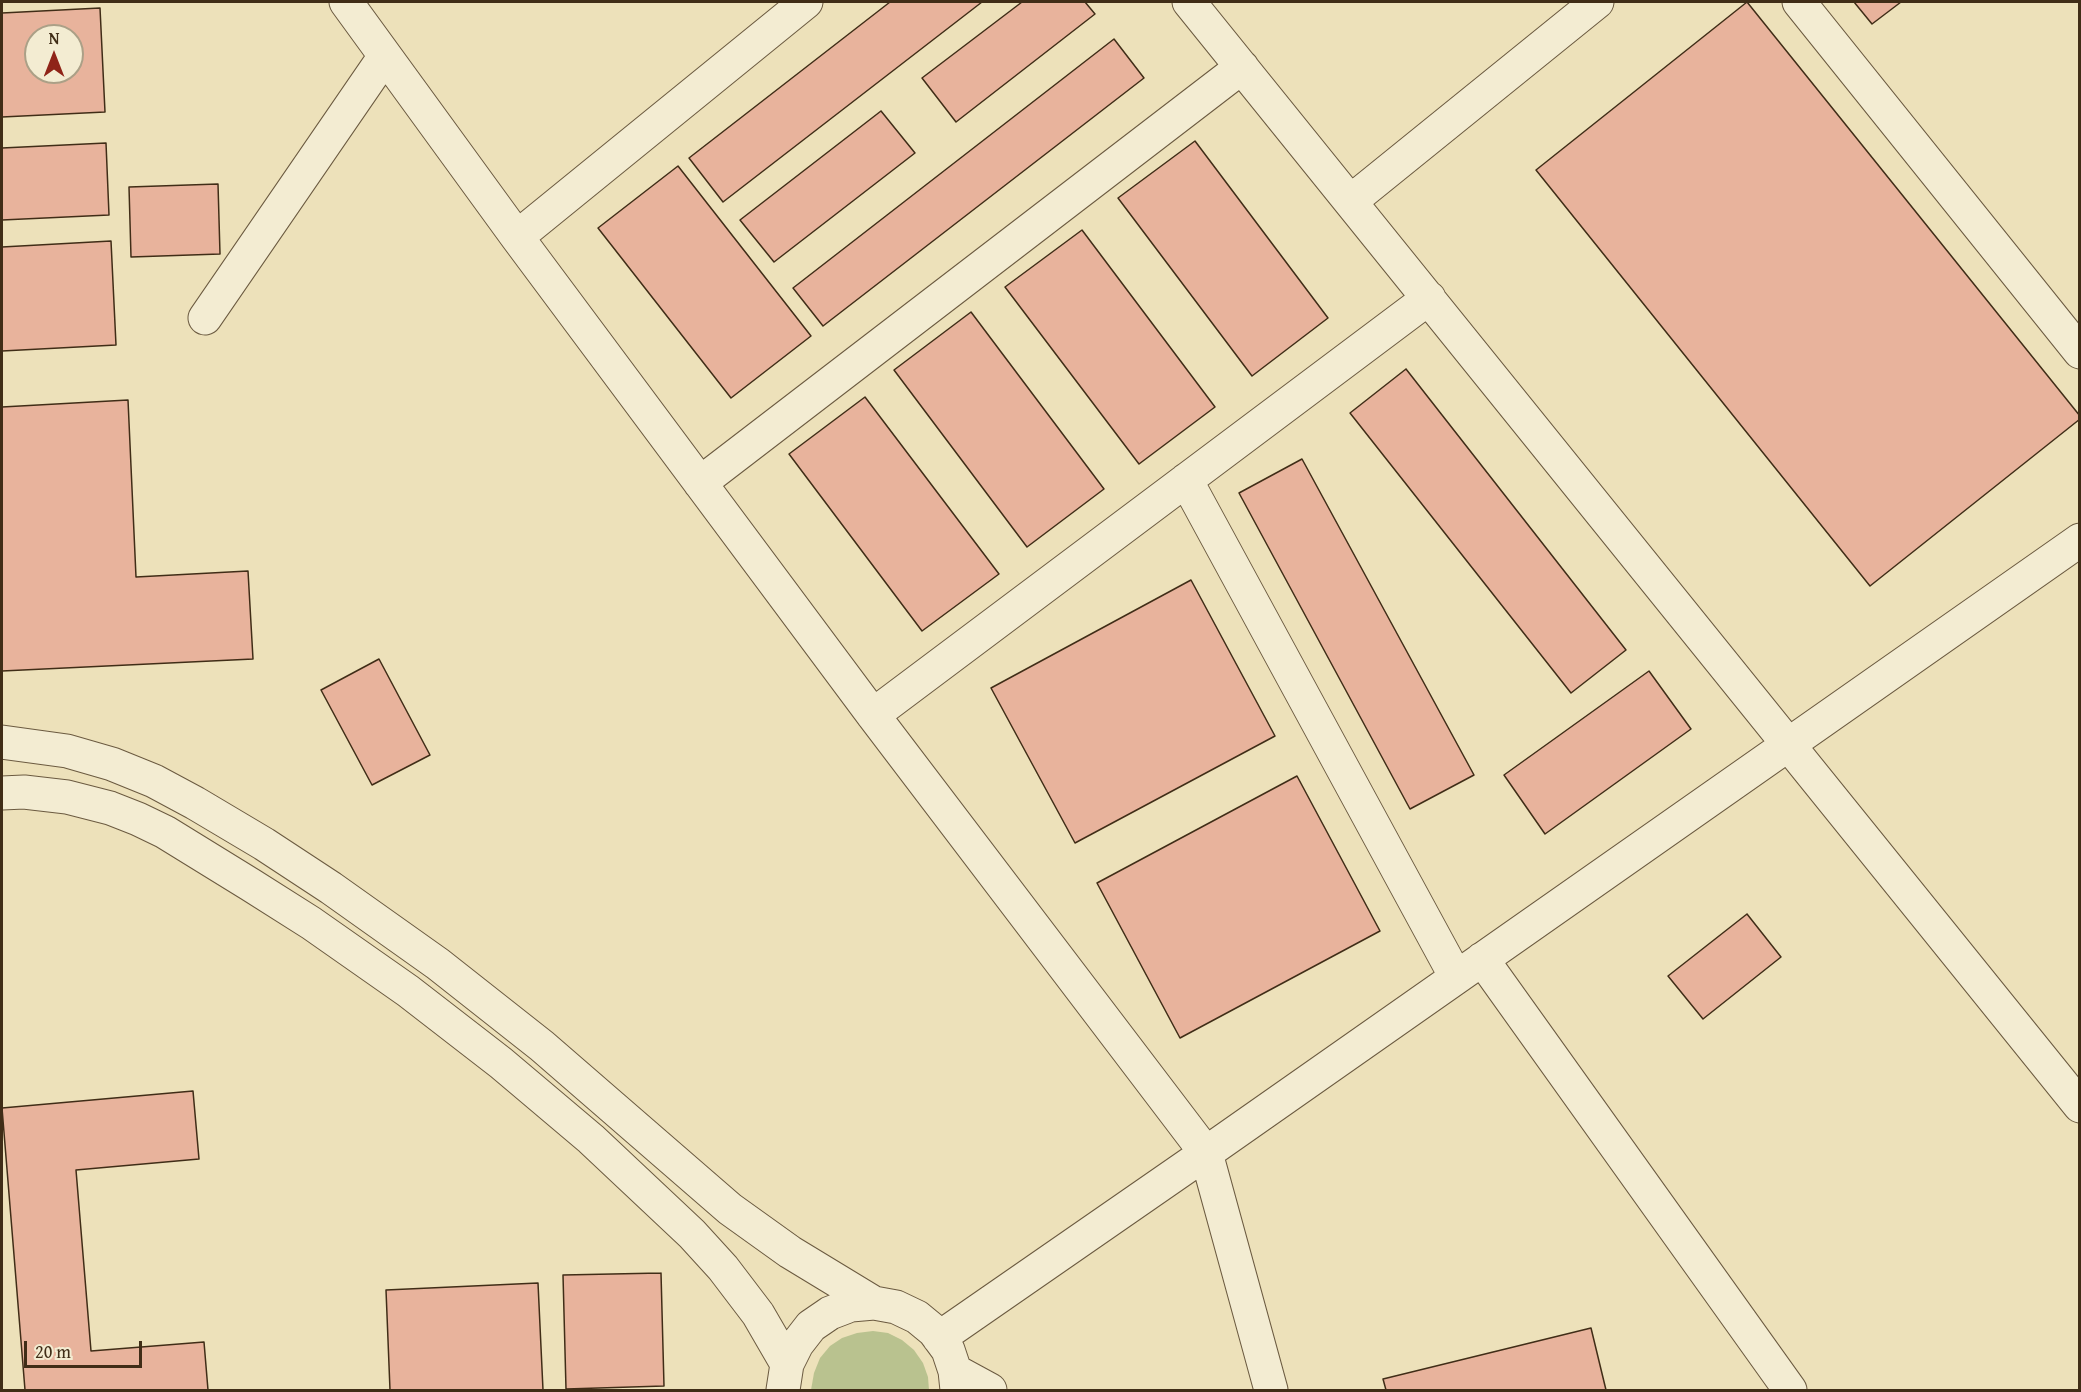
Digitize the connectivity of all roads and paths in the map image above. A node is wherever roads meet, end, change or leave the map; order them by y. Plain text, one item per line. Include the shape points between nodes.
1 (346, 2) edge
2 (806, 2) edge
3 (1189, 2) edge
4 (1597, 2) edge
5 (1799, 2) edge
6 (385, 56) junction
7 (1242, 67) junction
8 (1351, 201) junction
9 (517, 237) junction
10 (1430, 298) junction
11 (205, 318) dead end
12 (2079, 352) edge
13 (1186, 480) junction
14 (700, 483) junction
15 (2079, 540) edge
16 (873, 715) junction
17 (2, 742) edge
18 (1789, 744) junction
19 (2, 793) edge
20 (1482, 959) junction
21 (1456, 978) junction
22 (2079, 1106) edge
23 (1206, 1154) junction
24 (874, 1303) junction
25 (939, 1338) junction
26 (785, 1377) edge
27 (956, 1381) edge
28 (990, 1390) edge
29 (1271, 1390) edge
30 (1790, 1390) edge

1 - 6 street
2 - 9 street
3 - 7 street
4 - 8 street
5 - 12 street
6 - 9 street
6 - 11 street
7 - 8 street
7 - 14 street
8 - 10 street
9 - 14 street
10 - 13 street
10 - 18 street
13 - 16 street
13 - 21 street
14 - 16 street
15 - 18 street
16 - 23 street
17 - 24 street via 67,751 112,764 154,781 273,850 438,964 542,1046 730,1209 790,1252
18 - 20 street
18 - 22 street
19 - 26 street via 67,797 110,808 165,832 311,923 408,991 591,1139 692,1234 758,1314
20 - 21 street
20 - 30 street
21 - 23 street
23 - 25 street
23 - 29 street
24 - 25 street via 896,1307 917,1317
24 - 26 street via 840,1309 811,1326 797,1344
25 - 27 street via 948,1350
27 - 28 street

